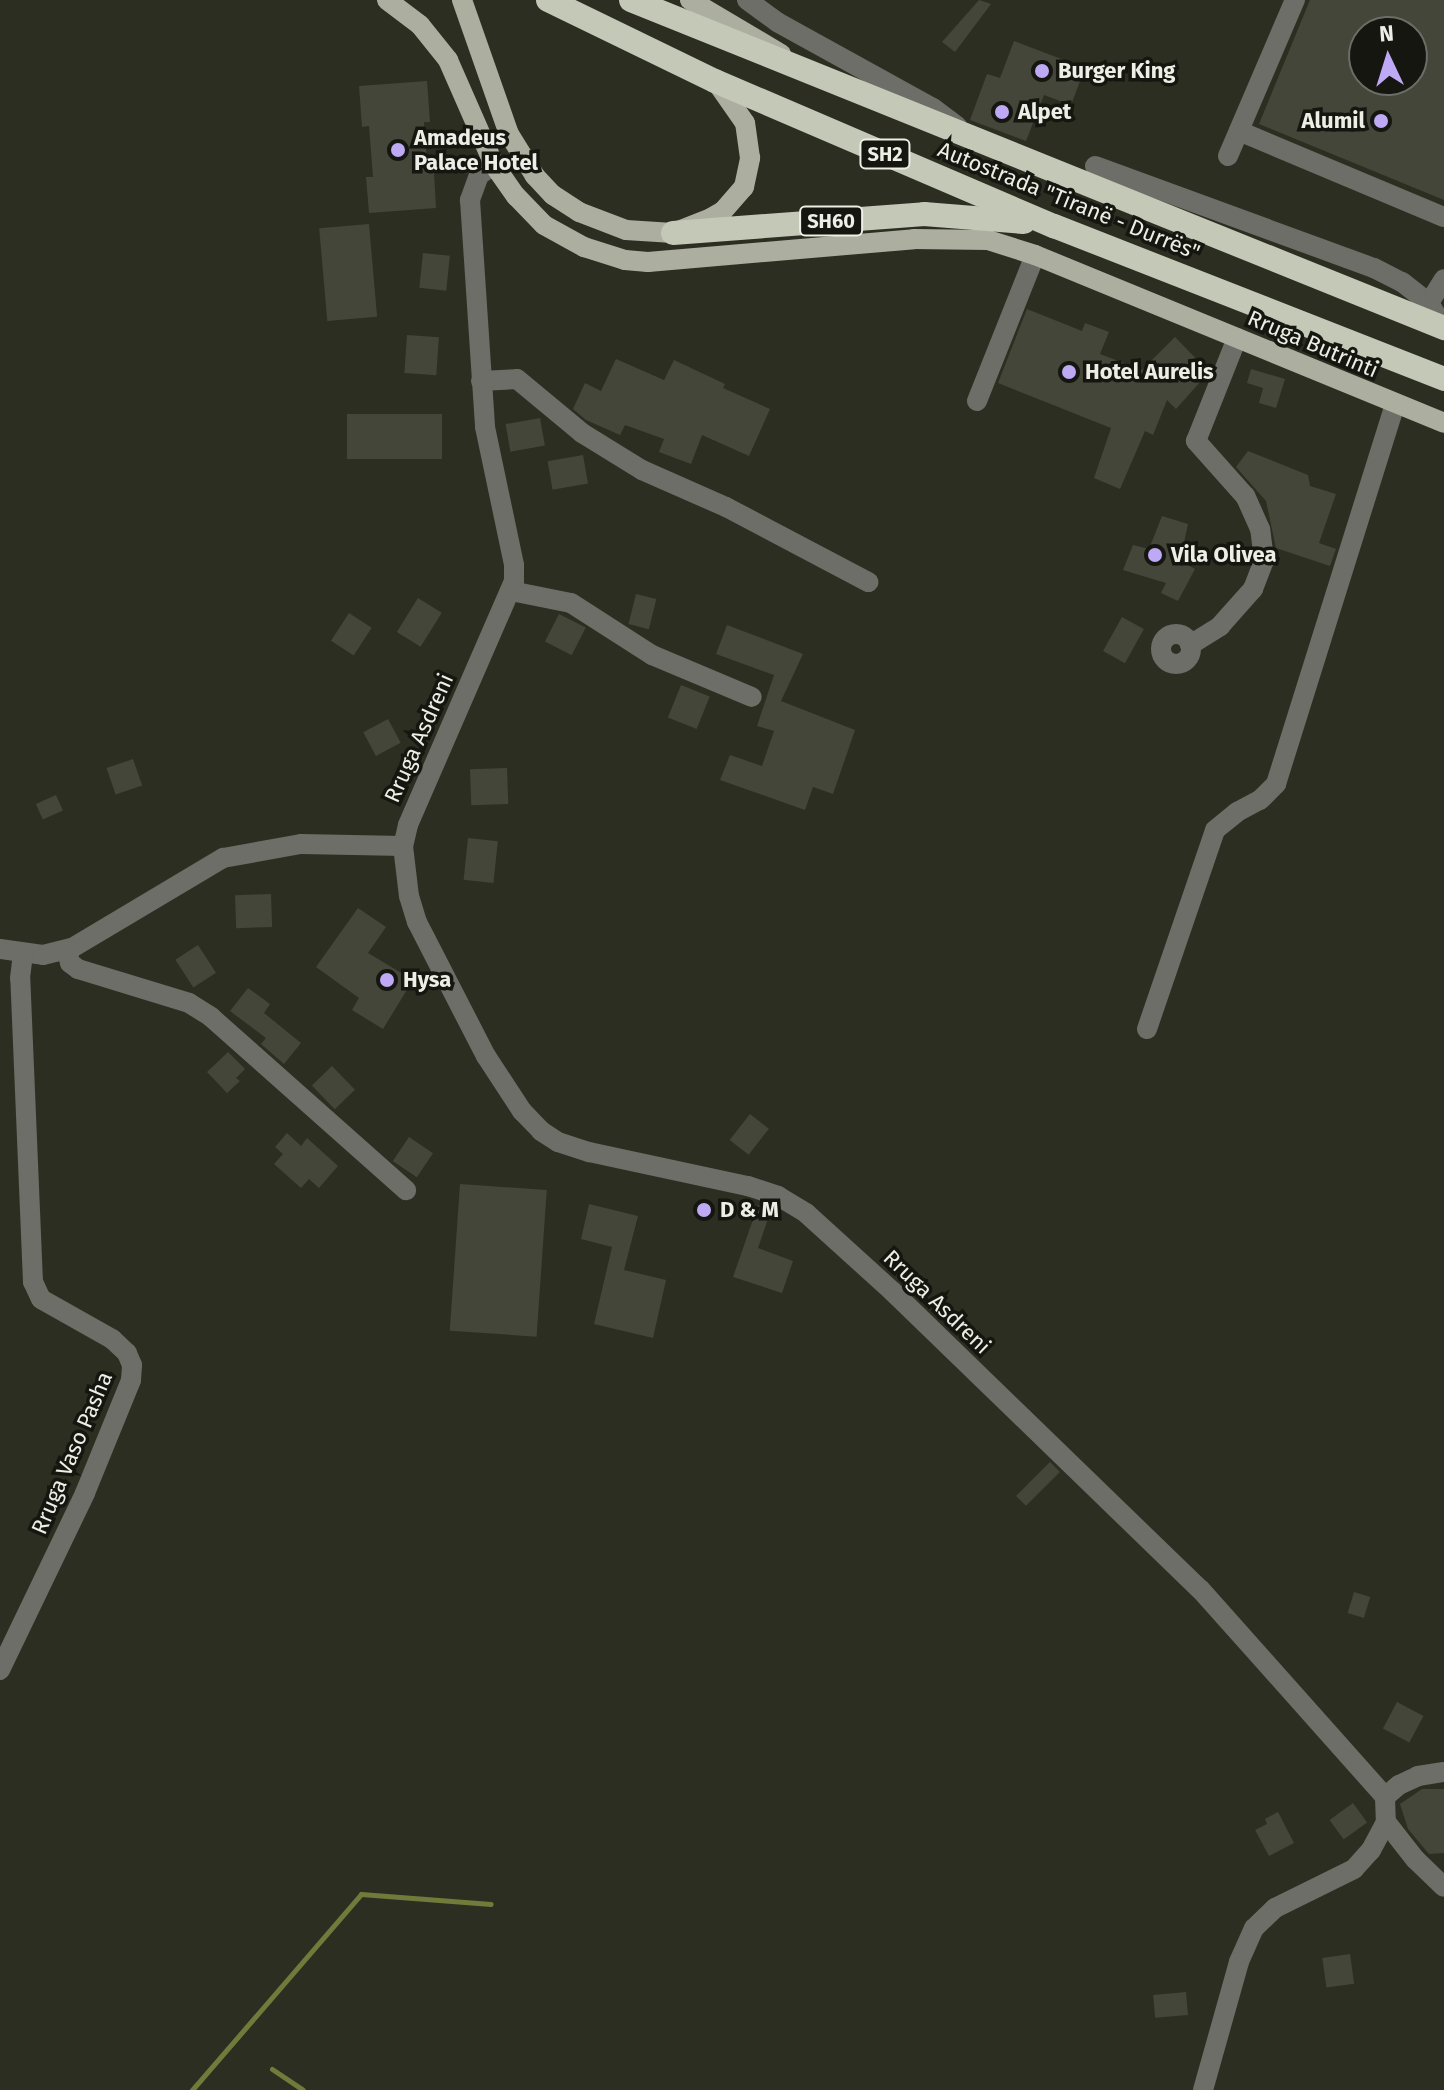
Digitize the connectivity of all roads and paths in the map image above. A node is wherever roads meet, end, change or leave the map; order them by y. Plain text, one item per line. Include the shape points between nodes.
1 (387, 0) edge
2 (462, 0) edge
3 (548, 0) edge
4 (631, 0) edge
5 (690, 0) edge
6 (747, 0) edge
7 (1295, 0) edge
8 (797, 66) junction
9 (715, 81) junction
10 (1239, 131) junction
11 (976, 140) junction
12 (1228, 156) dead end
13 (494, 165) junction
14 (1095, 166) dead end
15 (1444, 217) edge
16 (1054, 226) junction
17 (988, 229) junction
18 (673, 233) junction
19 (1035, 255) junction
20 (1444, 279) edge
21 (1429, 303) junction
22 (1444, 328) edge
23 (1237, 338) junction
24 (1444, 379) edge
25 (481, 381) junction
26 (977, 401) dead end
27 (1395, 404) junction
28 (1444, 423) edge
29 (868, 582) dead end
30 (511, 591) junction
31 (1190, 645) dead end
32 (752, 697) dead end
33 (403, 846) junction
34 (0, 949) edge
35 (67, 950) junction
36 (23, 955) junction
37 (1147, 1029) dead end
38 (406, 1190) dead end
39 (0, 1670) edge
40 (1444, 1772) edge
41 (1385, 1797) junction
42 (1386, 1822) junction
43 (1444, 1887) edge
44 (1203, 2090) edge

1 - 13 main road, Rruga Butrinti via 420,25 448,60
2 - 18 main road, SH60 via 509,134 535,176 579,212 626,230
3 - 9 highway, Autostrada "Tiranë - Durrës" / SH2
4 - 8 highway, Autostrada "Tiranë - Durrës" / SH2
5 - 8 main road
6 - 11 street via 933,108
7 - 10 street
8 - 11 highway, Autostrada "Tiranë - Durrës" / SH2
9 - 16 highway, Autostrada "Tiranë - Durrës" / SH2
9 - 18 main road via 745,123 747,179 723,211
10 - 12 street
10 - 15 street
11 - 22 highway, Autostrada "Tiranë - Durrës" / SH2
13 - 17 main road, Rruga Butrinti via 544,225 584,247 625,260 682,261
13 - 25 street, Rruga Asdreni via 479,175 470,200
14 - 21 street via 1374,268
16 - 17 highway
16 - 24 highway, Autostrada "Tiranë - Durrës" / SH2
17 - 18 highway, SH60 via 924,214
17 - 19 main road, Rruga Butrinti
19 - 23 main road, Rruga Butrinti
19 - 26 street
20 - 21 street
21 - 22 street
23 - 27 main road, Rruga Butrinti
23 - 31 street via 1196,441 1245,496 1260,529 1264,560 1253,589 1220,626
25 - 29 street via 517,379 582,433 642,470 726,507
25 - 30 street, Rruga Asdreni via 514,565
27 - 28 main road, Rruga Butrinti
27 - 37 street via 1276,784 1215,830
30 - 32 street via 571,603 652,655
30 - 33 street, Rruga Asdreni via 420,789
33 - 35 street via 301,844 223,858
33 - 41 street, Rruga Asdreni via 409,896 432,954 486,1056 541,1131 589,1152 748,1186 806,1213 1200,1589
34 - 36 street
35 - 36 street
35 - 38 street via 78,969 189,1003 211,1017
36 - 39 street, Rruga Vaso Pasha via 33,1282 41,1299 112,1339 132,1365 126,1394 85,1493
40 - 41 street via 1418,1776
41 - 42 street
42 - 43 street
42 - 44 street via 1354,1869 1275,1908 1254,1928 1239,1962

